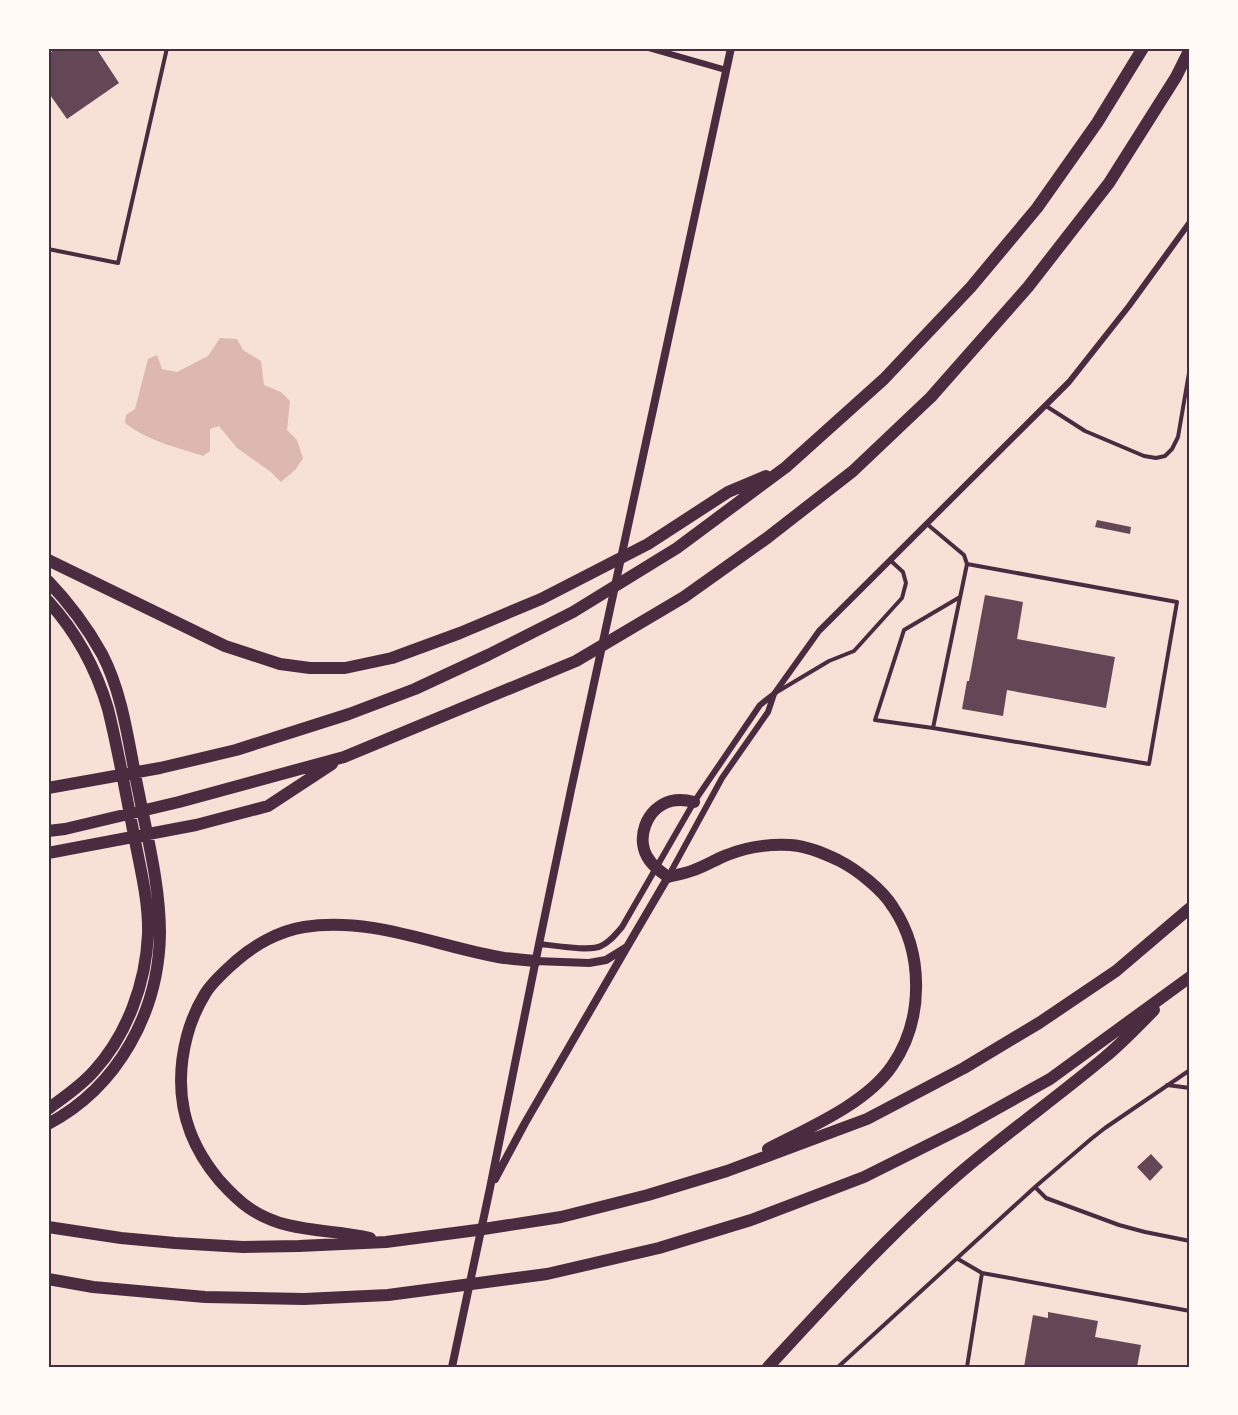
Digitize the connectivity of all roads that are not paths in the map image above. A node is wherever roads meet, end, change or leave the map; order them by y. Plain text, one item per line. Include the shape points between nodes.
1 (167, 48) edge
2 (649, 48) edge
3 (730, 48) edge
4 (1143, 48) edge
5 (1190, 49) edge
6 (726, 70) junction
7 (1189, 226) edge
8 (48, 249) edge
9 (1190, 367) edge
10 (1045, 405) junction
11 (786, 467) junction
12 (927, 524) junction
13 (48, 560) edge
14 (890, 560) junction
15 (967, 564) junction
16 (48, 581) edge
17 (960, 596) junction
18 (48, 601) edge
19 (774, 694) junction
20 (933, 728) junction
21 (119, 729) junction
22 (344, 757) junction
23 (48, 788) edge
24 (694, 802) junction
25 (48, 831) edge
26 (48, 853) edge
27 (657, 868) junction
28 (147, 869) junction
29 (668, 877) junction
30 (1190, 908) edge
31 (539, 944) junction
32 (627, 948) junction
33 (536, 961) junction
34 (1190, 977) edge
35 (1190, 1070) edge
36 (1166, 1085) junction
37 (1190, 1088) edge
38 (48, 1109) edge
39 (48, 1124) edge
40 (727, 1171) junction
41 (1035, 1187) junction
42 (490, 1188) junction
43 (48, 1227) edge
44 (1190, 1241) edge
45 (386, 1242) junction
46 (958, 1259) junction
47 (982, 1273) junction
48 (48, 1279) edge
49 (1190, 1311) edge
50 (452, 1367) edge
51 (768, 1367) edge
52 (838, 1367) edge
53 (967, 1367) edge

1 - 8 lane via 118,263
2 - 6 street
3 - 6 street
4 - 11 highway via 1037,208 971,287 884,379
5 - 22 highway via 1109,183 1028,287 931,397 853,471 684,597 576,661
6 - 31 street
7 - 10 street via 1069,382
9 - 10 lane via 1178,437 1165,456 1144,456 1085,431
10 - 12 street
11 - 13 highway via 728,492 648,544 541,599 392,658 345,668 280,663 225,646
11 - 23 highway via 677,548 573,612 415,689 236,750
12 - 14 street
12 - 15 lane via 964,555
14 - 19 street via 819,631
14 - 19 lane via 903,572 906,583 902,598 854,651 829,661
15 - 17 lane
15 - 20 lane via 1177,602 1149,764
16 - 21 highway via 67,601 102,655 114,685
17 - 20 lane
17 - 20 lane via 904,630 875,720
18 - 21 highway via 74,632 89,658
19 - 24 street via 760,705
19 - 29 street via 768,712 722,778
21 - 28 highway
22 - 25 highway via 179,802
22 - 26 highway via 268,806 196,825
24 - 27 street
24 - 27 highway via 673,800 654,810 647,819 643,829 644,851
27 - 29 highway
27 - 31 street via 622,927 598,948
28 - 38 highway via 145,962 129,1018 93,1072
28 - 39 highway via 158,901 160,933 152,992 142,1022 102,1083 76,1107
29 - 32 street
29 - 40 highway via 754,847 791,845 821,852 849,865 893,906 908,936 917,974 915,1009 906,1039 892,1066 874,1088
30 - 40 highway via 1116,971 964,1068 867,1119
31 - 33 street
32 - 33 street via 606,960 590,963
32 - 42 street
33 - 42 street
33 - 45 highway via 395,932 330,924 302,927 272,937 246,952 205,993 192,1021 181,1079 183,1109 191,1137 207,1165 229,1192 271,1220
34 - 48 highway via 1050,1079 964,1127 864,1177 751,1220 659,1248 547,1274 388,1295 304,1299 205,1297
34 - 51 highway via 1106,1057 1005,1135 909,1219
35 - 36 lane
36 - 37 lane
36 - 41 lane
40 - 45 highway via 561,1217
41 - 44 lane via 1046,1198 1119,1225
41 - 46 lane
42 - 50 street
43 - 45 highway via 175,1243 299,1246
46 - 47 lane
46 - 52 lane
47 - 49 lane
47 - 53 lane

